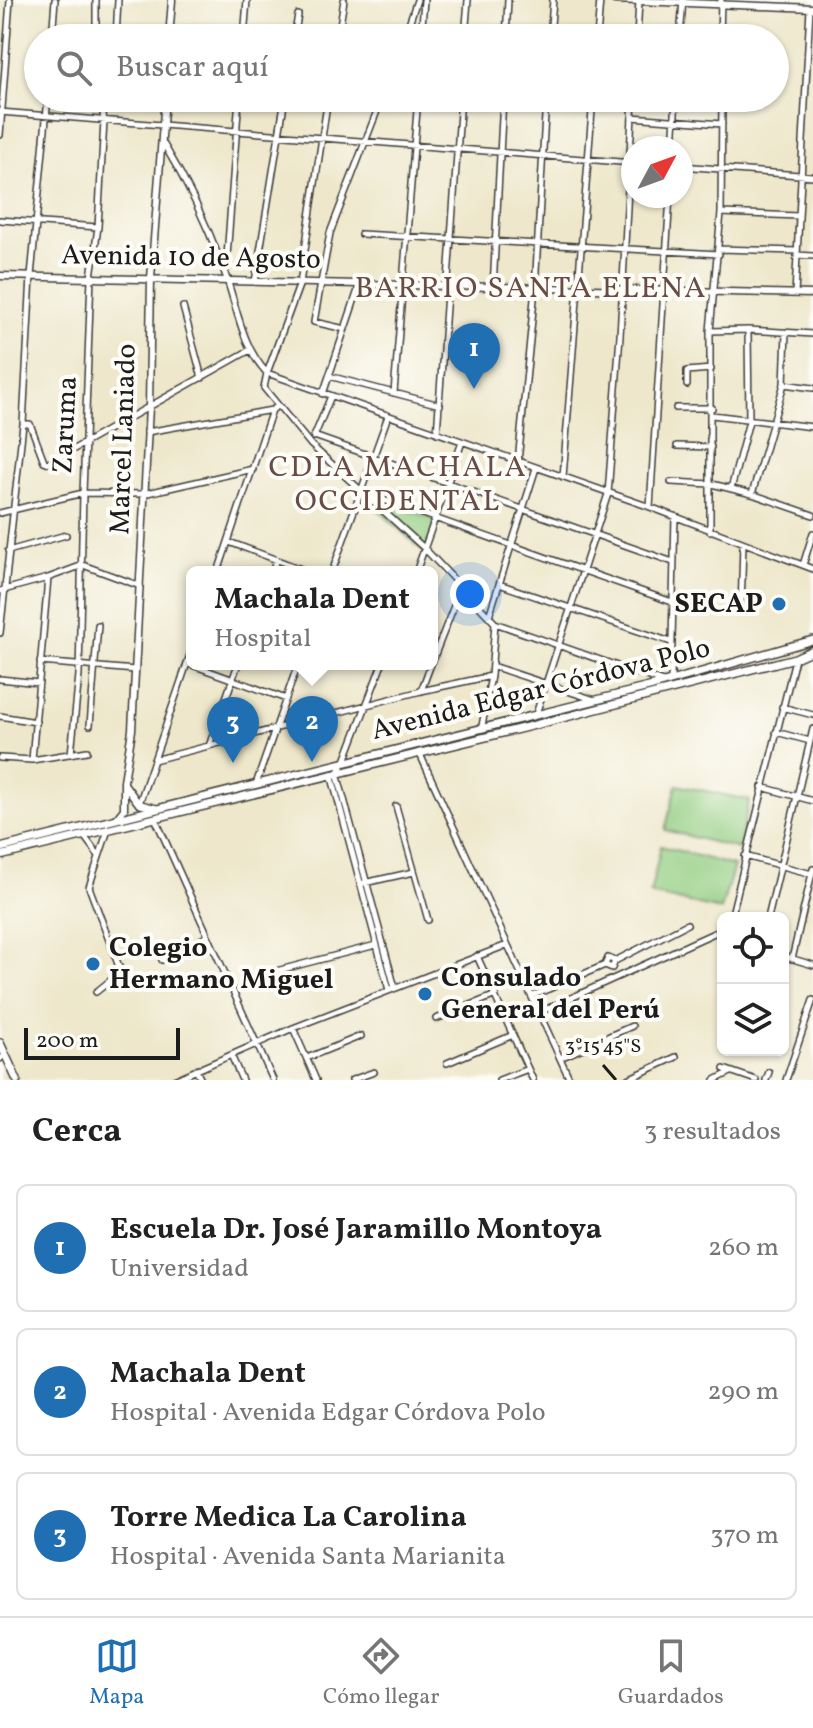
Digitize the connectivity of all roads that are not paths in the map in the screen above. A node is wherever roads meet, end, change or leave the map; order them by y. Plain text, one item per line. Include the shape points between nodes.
1 (10, 0) edge
2 (55, 0) edge
3 (96, 0) edge
4 (118, 0) edge
5 (172, 0) edge
6 (247, 0) edge
7 (344, 0) edge
8 (417, 0) edge
9 (424, 0) edge
10 (468, 0) edge
11 (508, 0) edge
12 (553, 0) edge
13 (600, 0) edge
14 (614, 0) edge
15 (639, 1) edge
16 (683, 2) edge
17 (721, 2) edge
18 (798, 4) edge
19 (811, 8) edge
20 (298, 15) dead end
21 (53, 24) edge
22 (96, 24) edge
23 (117, 24) edge
24 (170, 24) edge
25 (245, 24) edge
26 (296, 24) edge
27 (340, 24) edge
28 (409, 24) edge
29 (422, 24) edge
30 (466, 24) edge
31 (507, 24) edge
32 (551, 24) edge
33 (598, 24) edge
34 (638, 24) edge
35 (681, 24) edge
36 (720, 24) edge
37 (810, 50) edge
38 (810, 83) edge
39 (47, 112) edge
40 (103, 112) edge
41 (164, 112) edge
42 (238, 112) edge
43 (283, 112) edge
44 (326, 112) edge
45 (376, 112) edge
46 (417, 112) edge
47 (460, 112) edge
48 (502, 112) edge
49 (545, 112) edge
50 (592, 112) edge
51 (632, 112) edge
52 (675, 112) edge
53 (722, 112) edge
54 (1, 113) edge
55 (47, 115) junction
56 (632, 117) junction
57 (674, 120) junction
58 (104, 121) junction
59 (722, 124) junction
60 (163, 126) junction
61 (236, 132) junction
62 (0, 135) edge
63 (279, 135) junction
64 (632, 136) edge
65 (673, 136) edge
66 (321, 139) junction
67 (364, 140) junction
68 (163, 143) junction
69 (415, 145) junction
70 (458, 149) junction
71 (500, 153) junction
72 (542, 155) junction
73 (589, 160) junction
74 (621, 162) edge
75 (693, 167) edge
76 (722, 169) junction
77 (801, 175) junction
78 (813, 176) edge
79 (628, 208) edge
80 (669, 208) edge
81 (721, 213) junction
82 (799, 216) junction
83 (0, 220) edge
84 (38, 223) junction
85 (98, 227) junction
86 (361, 234) dead end
87 (407, 236) junction
88 (451, 238) junction
89 (495, 241) junction
90 (538, 243) junction
91 (580, 246) junction
92 (624, 248) junction
93 (665, 251) junction
94 (719, 252) junction
95 (797, 253) junction
96 (813, 256) edge
97 (0, 276) edge
98 (31, 276) junction
99 (91, 277) junction
100 (151, 278) junction
101 (227, 278) junction
102 (255, 282) junction
103 (300, 283) junction
104 (320, 283) junction
105 (360, 284) junction
106 (403, 286) junction
107 (448, 287) junction
108 (493, 288) junction
109 (535, 289) junction
110 (578, 289) junction
111 (664, 290) junction
112 (622, 291) junction
113 (714, 291) junction
114 (795, 294) junction
115 (813, 294) edge
116 (183, 307) dead end
117 (345, 329) junction
118 (748, 330) junction
119 (710, 331) junction
120 (786, 332) junction
121 (813, 334) edge
122 (250, 350) junction
123 (711, 369) junction
124 (267, 373) junction
125 (329, 376) junction
126 (202, 378) junction
127 (813, 381) edge
128 (784, 384) junction
129 (687, 385) dead end
130 (813, 388) edge
131 (394, 393) junction
132 (323, 394) junction
133 (331, 396) junction
134 (440, 405) junction
135 (149, 407) junction
136 (275, 408) junction
137 (676, 408) dead end
138 (712, 412) junction
139 (388, 416) junction
140 (749, 421) junction
141 (773, 423) junction
142 (23, 424) junction
143 (813, 427) edge
144 (147, 432) junction
145 (437, 433) junction
146 (314, 436) junction
147 (86, 442) junction
148 (462, 442) junction
149 (311, 445) junction
150 (677, 446) dead end
151 (711, 447) junction
152 (374, 457) junction
153 (518, 462) junction
154 (536, 468) junction
155 (253, 469) junction
156 (563, 477) junction
157 (671, 482) dead end
158 (450, 483) junction
159 (712, 484) junction
160 (731, 489) junction
161 (360, 492) junction
162 (83, 493) junction
163 (143, 494) junction
164 (608, 494) junction
165 (752, 494) junction
166 (650, 507) junction
167 (13, 510) junction
168 (523, 510) junction
169 (0, 513) edge
170 (813, 515) edge
171 (675, 516) junction
172 (437, 518) junction
173 (710, 531) junction
174 (813, 533) edge
175 (595, 534) junction
176 (66, 535) dead end
177 (229, 542) junction
178 (743, 543) junction
179 (510, 544) junction
180 (425, 549) junction
181 (8, 551) junction
182 (276, 560) junction
183 (673, 562) junction
184 (83, 565) junction
185 (803, 565) junction
186 (220, 566) edge
187 (274, 566) edge
188 (292, 566) edge
189 (334, 566) edge
190 (418, 566) edge
191 (582, 569) junction
192 (813, 569) edge
193 (48, 578) junction
194 (499, 584) junction
195 (140, 586) junction
196 (461, 588) junction
197 (2, 591) edge
198 (672, 602) junction
199 (571, 608) junction
200 (741, 611) dead end
201 (489, 616) junction
202 (495, 623) junction
203 (98, 625) dead end
204 (0, 633) edge
205 (813, 640) edge
206 (671, 642) junction
207 (438, 647) edge
208 (559, 647) junction
209 (813, 650) edge
210 (795, 658) junction
211 (40, 662) junction
212 (79, 666) junction
213 (186, 666) edge
214 (492, 666) junction
215 (95, 668) junction
216 (135, 670) junction
217 (206, 670) edge
218 (236, 670) edge
219 (296, 670) edge
220 (380, 670) edge
221 (429, 670) edge
222 (491, 676) junction
223 (0, 679) edge
224 (233, 680) junction
225 (668, 682) junction
226 (39, 683) junction
227 (546, 684) junction
228 (421, 691) junction
229 (286, 699) junction
230 (592, 699) junction
231 (366, 707) junction
232 (782, 707) junction
233 (536, 714) junction
234 (813, 715) edge
235 (0, 716) edge
236 (36, 722) junction
237 (90, 725) dead end
238 (482, 726) junction
239 (813, 729) edge
240 (273, 730) junction
241 (776, 732) junction
242 (810, 741) junction
243 (415, 744) junction
244 (209, 747) junction
245 (87, 751) dead end
246 (420, 752) junction
247 (71, 754) junction
248 (0, 758) edge
249 (32, 760) junction
250 (154, 760) junction
251 (345, 761) junction
252 (334, 774) junction
253 (124, 781) junction
254 (256, 784) junction
255 (762, 787) junction
256 (797, 796) junction
257 (813, 801) edge
258 (139, 804) junction
259 (396, 806) dead end
260 (158, 808) junction
261 (154, 817) junction
262 (116, 819) junction
263 (108, 830) junction
264 (84, 836) junction
265 (0, 848) edge
266 (0, 856) edge
267 (99, 856) junction
268 (745, 856) junction
269 (780, 864) junction
270 (812, 871) edge
271 (414, 872) junction
272 (362, 884) junction
273 (732, 912) edge
274 (769, 912) edge
275 (428, 920) dead end
276 (687, 924) dead end
277 (717, 933) edge
278 (208, 936) junction
279 (376, 945) junction
280 (507, 945) junction
281 (477, 956) junction
282 (789, 958) edge
283 (792, 959) junction
284 (162, 960) dead end
285 (813, 965) edge
286 (276, 971) dead end
287 (392, 989) junction
288 (96, 992) dead end
289 (496, 995) junction
290 (532, 996) junction
291 (813, 1000) edge
292 (538, 1013) junction
293 (436, 1019) dead end
294 (632, 1026) dead end
295 (293, 1028) junction
296 (513, 1035) junction
297 (361, 1036) dead end
298 (0, 1043) edge
299 (257, 1044) junction
300 (231, 1055) junction
301 (0, 1057) edge
302 (676, 1057) dead end
303 (307, 1058) junction
304 (560, 1058) junction
305 (447, 1063) dead end
306 (528, 1069) junction
307 (196, 1070) junction
308 (374, 1072) dead end
309 (769, 1072) dead end
310 (731, 1074) edge
311 (14, 1080) edge
312 (174, 1080) edge
313 (201, 1080) edge
314 (242, 1080) edge
315 (273, 1080) edge
316 (316, 1080) edge
317 (352, 1080) edge
318 (499, 1080) edge
319 (533, 1080) edge
320 (570, 1080) edge
321 (626, 1080) edge
322 (715, 1080) edge
323 (756, 1080) edge
324 (766, 1080) edge
325 (786, 1080) edge

1 - 54 street
2 - 21 street
3 - 22 street
4 - 23 street
5 - 24 street
6 - 25 street
7 - 27 street
8 - 28 street
9 - 29 street
10 - 30 street
11 - 31 street
12 - 32 street
13 - 33 street
14 - 15 street
15 - 16 street
15 - 34 street
16 - 17 street
16 - 35 street
17 - 18 street
17 - 36 street
18 - 19 street
19 - 37 street
20 - 26 street
37 - 38 street
38 - 77 street
39 - 55 street
40 - 58 street, Zaruma
41 - 60 street, Marcel Laniado
42 - 61 street
43 - 63 street
44 - 66 street
45 - 67 street
46 - 69 street
47 - 70 street
48 - 71 street
49 - 72 street
50 - 73 street
51 - 56 street
52 - 57 street
53 - 59 street
54 - 55 street
54 - 62 street
55 - 58 street
55 - 84 street
56 - 57 street
56 - 64 street
57 - 59 street
57 - 65 street
58 - 60 street
58 - 85 street, Zaruma
59 - 76 street
60 - 61 street
60 - 68 street, Marcel Laniado
61 - 63 street
61 - 101 street
63 - 66 street
63 - 102 street
66 - 67 street
66 - 103 street
67 - 69 street
67 - 104 street via 330,233
68 - 100 street, Marcel Laniado
68 - 101 street via 200,210
69 - 70 street
69 - 87 street
70 - 71 street
70 - 88 street
71 - 72 street
71 - 89 street
72 - 73 street
72 - 90 street
73 - 74 street
73 - 91 street
75 - 76 street
76 - 77 street
76 - 81 street
77 - 78 street
77 - 82 street
79 - 92 street
80 - 93 street
81 - 82 street
81 - 94 street
82 - 95 street
83 - 84 street
84 - 85 street
84 - 98 street
85 - 99 street, Zaruma
86 - 87 street
87 - 88 street
87 - 106 street
88 - 89 street
88 - 107 street
89 - 90 street
89 - 108 street
90 - 91 street
90 - 109 street
91 - 92 street
91 - 110 street
92 - 93 street
92 - 112 street
93 - 94 street
93 - 111 street
94 - 95 street
94 - 113 street
95 - 96 street
95 - 114 street
97 - 98 street, Avenida 10 de Agosto
98 - 99 street, Avenida 10 de Agosto
98 - 142 street
99 - 100 street, Avenida 10 de Agosto
99 - 147 street, Zaruma
100 - 101 street, Avenida 10 de Agosto
100 - 135 street, Marcel Laniado
101 - 102 street, Avenida 10 de Agosto
101 - 122 street
102 - 103 street, Avenida 10 de Agosto
103 - 104 street, Avenida 10 de Agosto
103 - 124 street
104 - 105 street, Avenida 10 de Agosto
104 - 117 street via 314,322
105 - 106 street, Avenida 10 de Agosto
105 - 117 street
106 - 107 street, Avenida 10 de Agosto
106 - 131 street
107 - 108 street, Avenida 10 de Agosto
107 - 134 street
108 - 109 street, Avenida 10 de Agosto
109 - 110 street, Avenida 10 de Agosto
109 - 153 street
110 - 112 street, Avenida 10 de Agosto
110 - 156 street
111 - 112 street, Avenida 10 de Agosto
111 - 113 street, Avenida 10 de Agosto
111 - 166 street
112 - 164 street
113 - 114 street, Avenida 10 de Agosto
113 - 119 street
114 - 115 street, Avenida 10 de Agosto
116 - 126 street
117 - 125 street
118 - 119 street
118 - 120 street
118 - 140 street
119 - 123 street
120 - 121 street
120 - 128 street
122 - 124 street
122 - 126 street
123 - 129 street via 687,371
123 - 138 street
124 - 132 street
124 - 136 street via 264,388
125 - 131 street
125 - 132 street
126 - 135 street
127 - 130 street
128 - 130 street
128 - 141 street
131 - 134 street
132 - 133 street
133 - 139 street
133 - 146 street
134 - 145 street
135 - 144 street, Marcel Laniado
135 - 147 street
136 - 144 street
136 - 149 street
136 - 155 street
137 - 138 street
138 - 140 street
138 - 151 street
139 - 145 street
139 - 152 street
140 - 141 street
140 - 160 street
141 - 143 street
141 - 165 street
142 - 147 street via 31,426 46,463
142 - 167 street
144 - 163 street, Marcel Laniado
145 - 148 street
146 - 149 street
146 - 152 street
147 - 162 street, Zaruma
148 - 153 street
148 - 158 street
149 - 161 street
150 - 151 street
151 - 159 street
152 - 158 street
152 - 161 street
153 - 154 street
154 - 156 street
154 - 168 street
155 - 163 street
155 - 177 street
156 - 164 street
157 - 159 street
158 - 168 street
158 - 172 street
159 - 160 street
159 - 173 street
160 - 165 street
161 - 172 street
161 - 180 street
161 - 189 street
162 - 163 street
162 - 167 street
162 - 184 street, Zaruma
163 - 195 street, Marcel Laniado
164 - 166 street
164 - 175 street
165 - 170 street
166 - 171 street
167 - 169 street
167 - 181 street
168 - 175 street
168 - 179 street
171 - 173 street
171 - 183 street
172 - 179 street
172 - 180 street
173 - 178 street
174 - 185 street
175 - 183 street
175 - 191 street
176 - 181 street
177 - 182 street
177 - 186 street
178 - 185 street
178 - 200 street
179 - 191 street
179 - 194 street
180 - 190 street
180 - 196 street
181 - 197 street
182 - 187 street
182 - 188 street
183 - 198 street
184 - 193 street
184 - 195 street
184 - 212 street, Zaruma
185 - 192 street
191 - 198 street
191 - 199 street
193 - 197 street
193 - 211 street
194 - 199 street
194 - 201 street
195 - 216 street, Marcel Laniado
196 - 201 street
196 - 207 street
197 - 204 street
198 - 206 street
199 - 206 street
199 - 208 street
201 - 202 street
202 - 208 street
202 - 214 street
203 - 215 street
205 - 225 main road, Avenida Edgar Córdova Polo
206 - 225 street
208 - 225 street
208 - 227 street
209 - 210 main road, Avenida Edgar Córdova Polo
210 - 232 street
210 - 246 main road, Avenida Edgar Córdova Polo
211 - 212 street
211 - 226 street
212 - 215 street
212 - 247 street, Zaruma
213 - 250 street
214 - 222 street
214 - 227 street
215 - 216 street
215 - 237 street
216 - 253 street, Marcel Laniado
217 - 224 street
218 - 224 street
219 - 229 street
220 - 231 street
221 - 228 street
222 - 228 street
222 - 238 street
223 - 226 street
224 - 229 street
224 - 244 street
225 - 230 main road, Avenida Edgar Córdova Polo
226 - 236 street
227 - 230 street
227 - 233 street
228 - 231 street
229 - 240 street
230 - 233 main road, Avenida Edgar Córdova Polo
231 - 240 street
231 - 251 street
232 - 234 street
232 - 241 street
233 - 238 main road, Avenida Edgar Córdova Polo
235 - 236 street
236 - 249 street
238 - 243 main road, Avenida Edgar Córdova Polo
239 - 242 street
240 - 244 street
240 - 254 street
241 - 242 street
241 - 255 street
242 - 256 street
243 - 246 street
243 - 251 main road, Avenida Edgar Córdova Polo
244 - 250 street
245 - 247 street
246 - 252 main road, Avenida Edgar Córdova Polo
246 - 280 street
247 - 249 street
248 - 249 street
250 - 258 street
251 - 252 street
251 - 254 main road, Avenida Edgar Córdova Polo
252 - 261 main road, Avenida Edgar Córdova Polo
252 - 272 street
253 - 258 street
253 - 262 street, Marcel Laniado via 124,809
254 - 260 main road, Avenida Edgar Córdova Polo
255 - 256 street
255 - 268 street
256 - 257 street
256 - 269 street
258 - 260 street
259 - 271 street
260 - 262 main road, Avenida Edgar Córdova Polo
261 - 263 main road, Avenida Edgar Córdova Polo
261 - 278 street
262 - 265 main road, Avenida Edgar Córdova Polo
263 - 264 main road, Avenida Edgar Córdova Polo
263 - 267 street
264 - 266 main road, Avenida Edgar Córdova Polo
264 - 267 street
267 - 288 street via 89,887 121,972
268 - 269 street
268 - 273 street
269 - 270 street
269 - 274 street
270 - 283 street
271 - 272 street
271 - 275 street
272 - 279 street
272 - 287 street
276 - 290 street via 615,961 612,968 605,965
277 - 292 street
278 - 284 street
278 - 299 street
279 - 286 street
279 - 287 street
280 - 281 street
280 - 290 street
281 - 287 street
281 - 289 street
282 - 283 street
283 - 285 street
287 - 295 street
289 - 293 street
289 - 296 street
290 - 292 street
291 - 325 street
292 - 304 street
294 - 304 street
295 - 299 street
295 - 303 street
296 - 305 street
296 - 306 street
297 - 303 street
298 - 311 main road
299 - 300 street
299 - 315 street
300 - 307 street
300 - 314 street
301 - 311 main road
302 - 321 street
303 - 316 street
304 - 320 street
306 - 318 street
306 - 319 street
307 - 312 street
307 - 313 street
308 - 317 street
309 - 324 street
310 - 322 street
310 - 323 street

